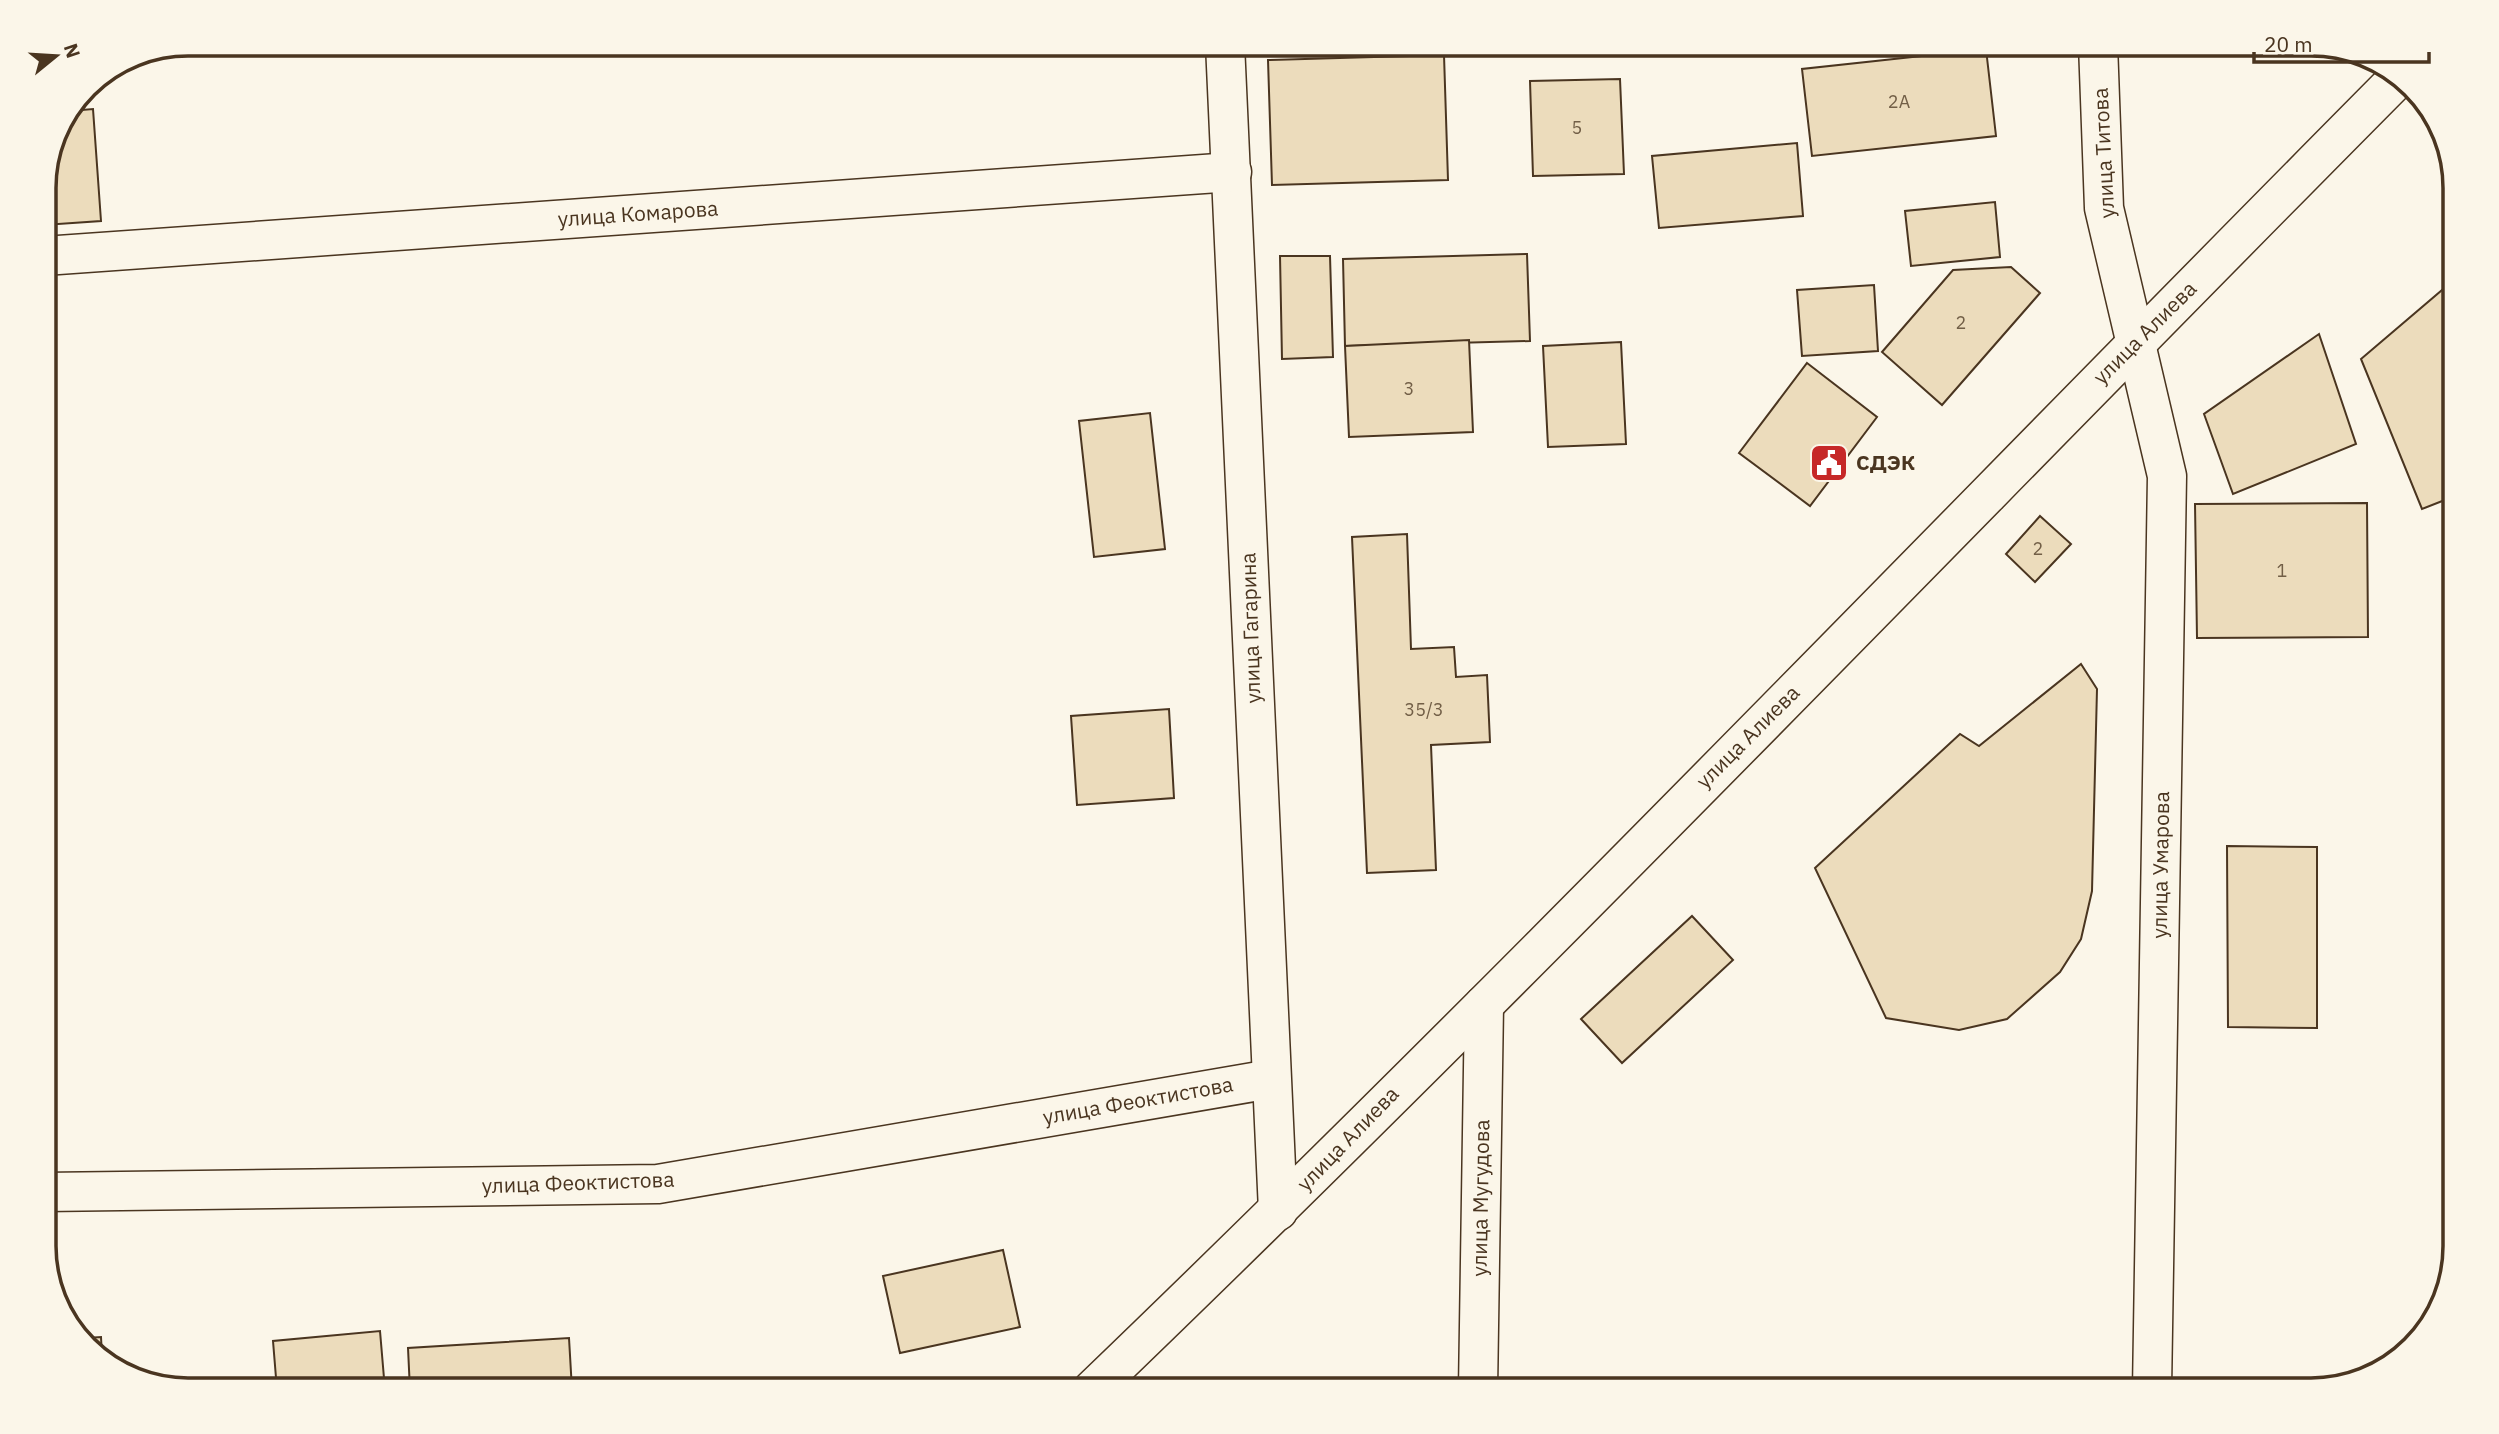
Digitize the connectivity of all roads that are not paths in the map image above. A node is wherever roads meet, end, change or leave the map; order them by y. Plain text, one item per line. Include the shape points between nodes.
1 (1226, 56) edge
2 (2098, 56) edge
3 (2392, 84) edge
4 (1232, 172) junction
5 (56, 255) edge
6 (2135, 343) junction
7 (1484, 1006) junction
8 (1270, 1079) junction
9 (56, 1192) edge
10 (1278, 1211) junction
11 (1104, 1378) edge
12 (1478, 1378) edge
13 (2152, 1378) edge

1 - 4 street, улица Гагарина
2 - 6 street, улица Титова via 2104,208
3 - 6 street, улица Алиева
4 - 5 street, улица Комарова
4 - 8 street, улица Гагарина
6 - 7 street, улица Алиева
6 - 13 street, улица Умарова via 2167,476
7 - 10 street, улица Алиева
7 - 12 street, улица Мугудова
8 - 9 street, улица Феоктистова via 658,1184
8 - 10 street, улица Гагарина
10 - 11 street, улица Алиева

